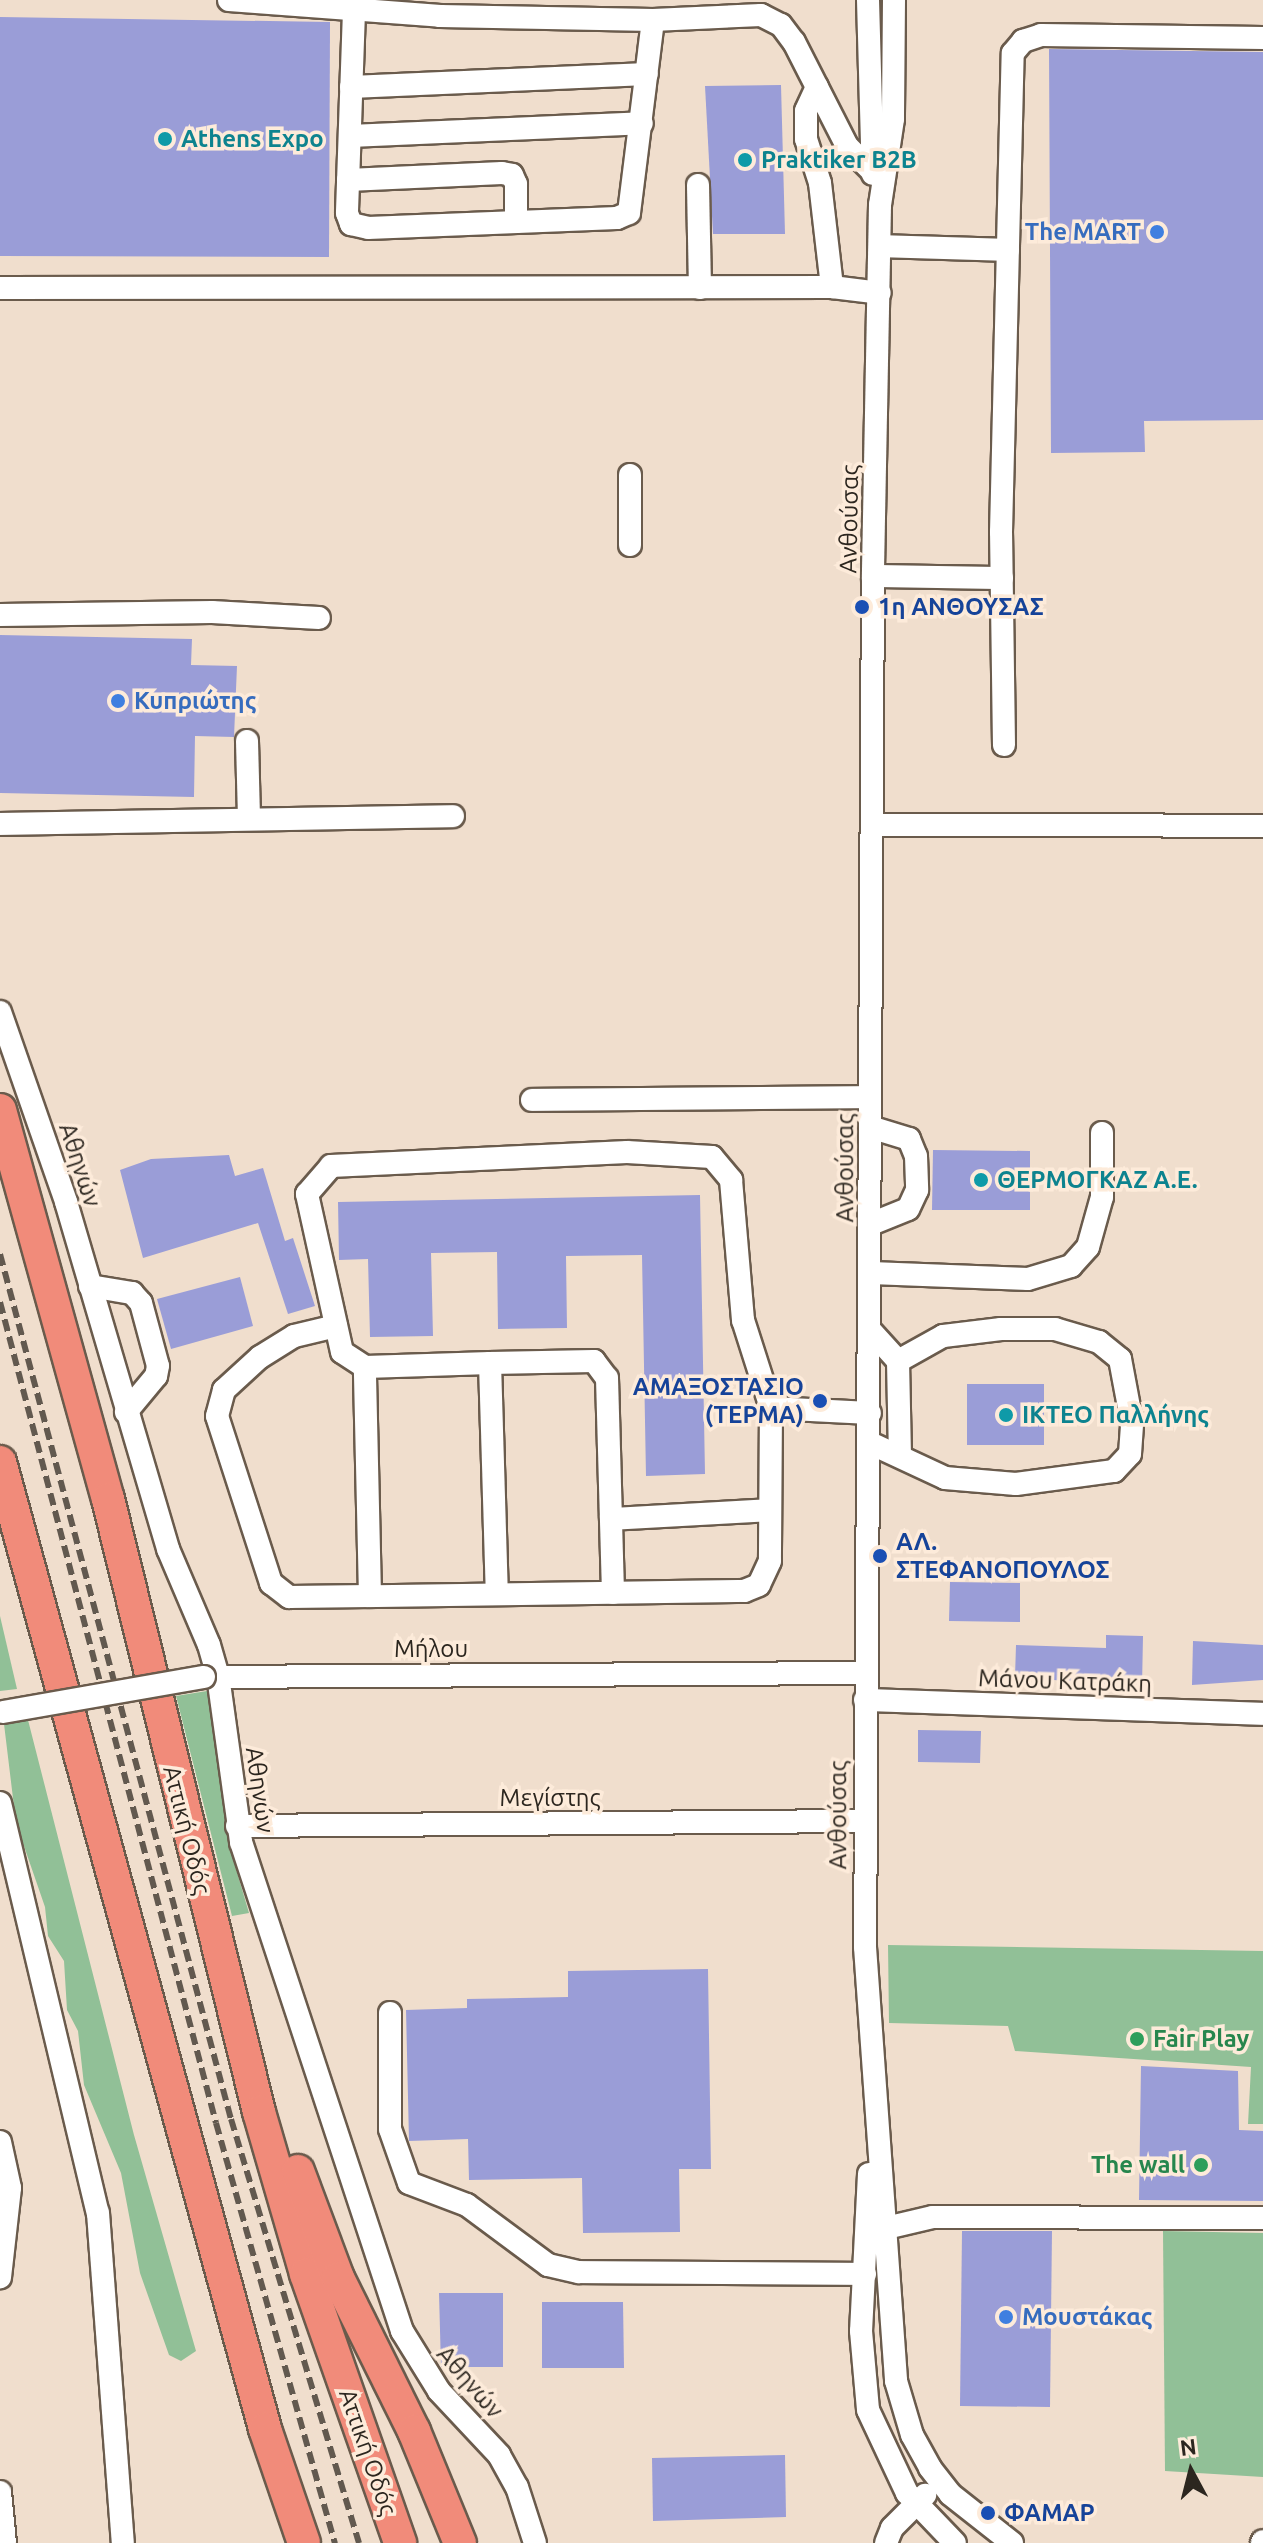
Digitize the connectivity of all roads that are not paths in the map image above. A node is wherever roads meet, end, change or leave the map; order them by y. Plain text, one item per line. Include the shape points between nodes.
1 (229, 0) edge
2 (412, 0) edge
3 (463, 0) edge
4 (868, 0) edge
5 (894, 0) edge
6 (354, 11) junction
7 (437, 16) junction
8 (653, 20) junction
9 (1263, 38) edge
10 (647, 74) junction
11 (351, 87) junction
12 (817, 87) junction
13 (642, 123) junction
14 (350, 136) junction
15 (873, 172) junction
16 (348, 180) junction
17 (698, 185) dead end
18 (880, 205) junction
19 (516, 222) junction
20 (880, 246) junction
21 (1008, 250) junction
22 (832, 287) junction
23 (0, 288) edge
24 (700, 288) junction
25 (880, 293) junction
26 (630, 475) dead end
27 (630, 545) dead end
28 (873, 576) junction
29 (1002, 578) junction
30 (0, 615) edge
31 (319, 618) dead end
32 (247, 741) dead end
33 (1004, 745) dead end
34 (453, 816) dead end
35 (249, 818) junction
36 (0, 824) edge
37 (873, 825) junction
38 (1263, 826) edge
39 (0, 1012) edge
40 (870, 1097) junction
41 (532, 1100) dead end
42 (0, 1110) edge
43 (870, 1127) junction
44 (1102, 1133) dead end
45 (871, 1224) junction
46 (871, 1273) junction
47 (90, 1286) junction
48 (336, 1326) junction
49 (870, 1330) junction
50 (898, 1361) junction
51 (490, 1363) junction
52 (365, 1367) junction
53 (771, 1408) junction
54 (126, 1412) junction
55 (870, 1413) junction
56 (870, 1443) junction
57 (900, 1455) junction
58 (0, 1462) edge
59 (770, 1510) junction
60 (611, 1519) junction
61 (613, 1593) junction
62 (497, 1594) junction
63 (370, 1596) junction
64 (865, 1673) junction
65 (211, 1676) junction
66 (865, 1700) junction
67 (1, 1713) edge
68 (1263, 1714) edge
69 (0, 1803) edge
70 (181, 1807) junction
71 (864, 1821) junction
72 (237, 1826) junction
73 (390, 2013) dead end
74 (874, 2130) junction
75 (0, 2142) edge
76 (3, 2166) edge
77 (1263, 2218) edge
78 (886, 2228) junction
79 (865, 2274) junction
80 (0, 2277) edge
81 (265, 2429) junction
82 (940, 2481) junction
83 (0, 2492) edge
84 (915, 2504) junction
85 (1, 2520) edge
86 (5, 2543) edge
87 (123, 2543) edge
88 (287, 2543) edge
89 (304, 2543) edge
90 (400, 2543) edge
91 (460, 2543) edge
92 (535, 2543) edge
93 (886, 2543) edge
94 (955, 2543) edge
95 (1012, 2543) edge

1 - 6 street
2 - 7 street
3 - 7 street
4 - 15 street, Ανθούσας
5 - 18 street, Ανθούσας via 894,107
6 - 7 street
6 - 11 street
7 - 8 street
8 - 10 street
8 - 12 street via 761,15 781,25
9 - 21 street via 1041,35 1023,41 1013,53
10 - 11 street
10 - 13 street
11 - 14 street
12 - 15 street via 847,146
12 - 22 street via 806,111 806,139 820,183
13 - 14 street
13 - 19 street via 629,213
14 - 16 street
15 - 18 street, Ανθούσας
16 - 19 street via 351,224
16 - 19 street via 512,175
17 - 24 street
18 - 20 street, Ανθούσας
20 - 21 street
20 - 25 street, Ανθούσας
21 - 29 street
22 - 24 street
22 - 25 street
23 - 24 street
25 - 28 street, Ανθούσας
26 - 27 street
28 - 29 street
28 - 37 street, Ανθούσας
29 - 33 street
30 - 31 street via 212,612
32 - 35 street
34 - 35 street
35 - 36 street
37 - 38 street
37 - 40 street, Ανθούσας
39 - 47 street, Αθηνών
40 - 41 street
40 - 43 street, Ανθούσας
42 - 70 highway, Αττική Οδός via 108,1499
43 - 45 street, Ανθούσας
43 - 45 street via 909,1139 916,1156 917,1190 908,1209
44 - 46 street via 1102,1197 1088,1247 1071,1266 1028,1279
45 - 46 street, Ανθούσας
46 - 49 street, Ανθούσας
47 - 54 street, Αθηνών
47 - 54 street via 132,1293 148,1329 156,1376
48 - 52 street via 342,1352
48 - 53 street via 307,1194 331,1166 627,1152 712,1157 731,1180 743,1320
48 - 63 street via 294,1336 260,1357 224,1390 217,1416 271,1583 289,1597
49 - 50 street
49 - 55 street, Ανθούσας
50 - 57 street
50 - 57 street via 943,1336 1055,1329 1099,1342 1120,1359 1132,1423 1130,1454 1114,1471 1077,1480 1016,1484 945,1478
51 - 52 street
51 - 60 street via 594,1361 607,1378
51 - 62 street
52 - 63 street
53 - 55 street
53 - 59 street
54 - 65 street, Αθηνών
55 - 56 street, Ανθούσας
56 - 57 street
56 - 64 street, Ανθούσας
58 - 81 highway
59 - 60 street
59 - 61 street via 770,1561 759,1585 744,1591
60 - 61 street
61 - 62 street
62 - 63 street
64 - 65 street, Μήλου
64 - 66 street, Ανθούσας
65 - 67 street, Μήλου, bridge
65 - 72 street, Αθηνών
66 - 68 street, Μάνου Κατράκη
66 - 71 street, Ανθούσας
69 - 87 street via 98,2213
70 - 90 highway, Αττική Οδός via 302,2259
70 - 91 highway via 310,2207
71 - 72 street, Μεγίστης
71 - 74 street, Ανθούσας
72 - 92 street, Αθηνών via 402,2331 439,2391 499,2455 517,2487
73 - 79 street via 390,2129 409,2183 467,2205 548,2265 579,2272
74 - 78 street, Ανθούσας
74 - 79 street, Ανθούσας
75 - 76 street
76 - 80 street via 8,2210
77 - 78 street via 933,2217
78 - 82 street, Ανθούσας via 896,2381 912,2435
79 - 84 street, Ανθούσας via 861,2353 868,2410 886,2458
81 - 88 highway
81 - 89 highway
82 - 84 street
82 - 95 street, Ανθούσας
83 - 85 street
84 - 93 street
84 - 94 street, Ανθούσας
85 - 86 street

